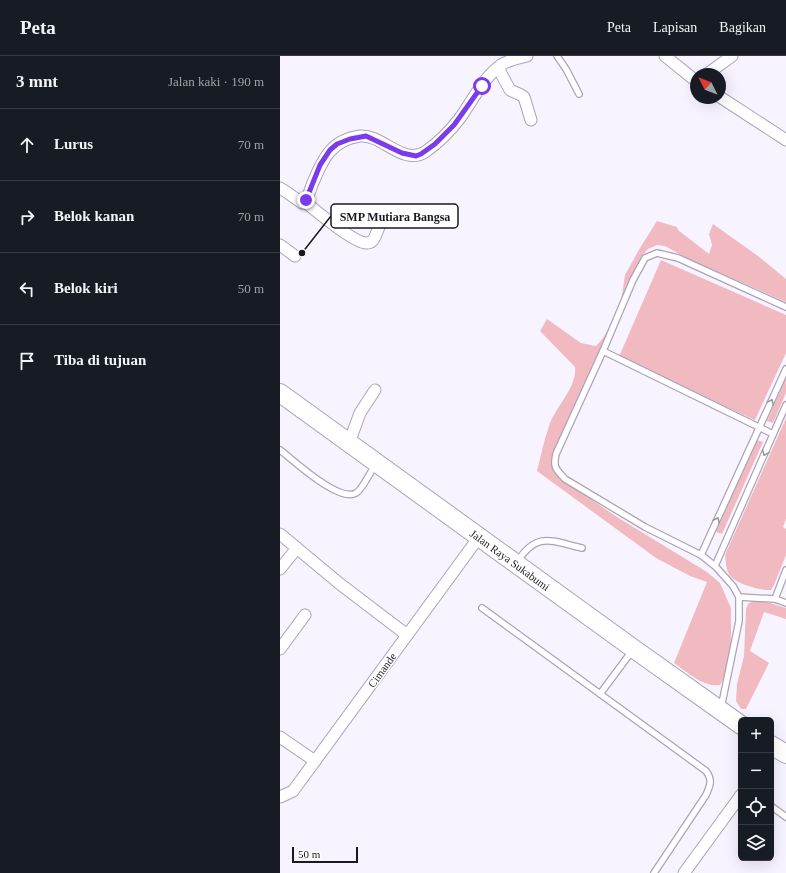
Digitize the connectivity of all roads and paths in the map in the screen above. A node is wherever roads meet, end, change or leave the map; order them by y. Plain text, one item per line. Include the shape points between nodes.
1 (527, 56) edge
2 (557, 56) edge
3 (665, 56) edge
4 (732, 56) edge
5 (498, 68) junction
6 (715, 68) edge
7 (690, 76) edge
8 (579, 94) dead end
9 (726, 101) edge
10 (531, 120) dead end
11 (786, 140) edge
12 (280, 188) edge
13 (305, 202) junction
14 (379, 227) dead end
15 (280, 245) edge
16 (295, 256) dead end
17 (786, 307) edge
18 (603, 350) junction
19 (786, 369) edge
20 (375, 390) dead end
21 (280, 393) edge
22 (786, 405) edge
23 (760, 428) junction
24 (773, 434) junction
25 (349, 443) junction
26 (280, 450) edge
27 (376, 462) junction
28 (280, 534) edge
29 (479, 537) junction
30 (297, 548) junction
31 (582, 548) dead end
32 (700, 555) junction
33 (516, 564) junction
34 (715, 566) junction
35 (280, 569) edge
36 (786, 570) edge
37 (739, 596) junction
38 (775, 599) junction
39 (786, 603) edge
40 (482, 608) dead end
41 (305, 615) dead end
42 (407, 635) junction
43 (280, 649) edge
44 (634, 649) junction
45 (600, 694) junction
46 (721, 711) junction
47 (738, 723) edge
48 (280, 737) edge
49 (315, 761) junction
50 (280, 797) edge
51 (738, 799) edge
52 (774, 808) edge
53 (786, 817) edge
54 (654, 873) edge
55 (684, 873) edge

1 - 5 street via 507,62
2 - 8 lane
3 - 7 street
4 - 6 street
5 - 10 street via 510,90 524,97
5 - 13 street via 476,93 454,125 421,154 416,156 402,153 366,136 337,144 320,165
9 - 11 street
12 - 13 street via 300,202
13 - 14 street via 330,223 360,242 370,242
15 - 16 street
17 - 18 lane via 678,258 657,253 645,258
18 - 23 lane
18 - 32 lane via 556,454 556,468 565,478 645,527
23 -> 19 lane
20 - 25 street via 360,412
21 - 25 highway, Jalan Raya Sukabumi
22 - 24 lane
23 - 24 lane
32 -> 23 lane
24 -> 34 lane
25 - 27 highway, Jalan Raya Sukabumi
26 - 27 lane via 326,486 348,495 356,494 360,490
27 - 29 highway, Jalan Raya Sukabumi
28 - 30 street
29 - 33 highway, Jalan Raya Sukabumi
29 - 42 street, Cimande
30 - 35 street
30 - 42 street
31 - 33 lane via 546,540 532,544 523,552
32 - 34 lane
33 - 44 highway, Jalan Raya Sukabumi
34 - 37 lane
36 - 38 lane
37 - 38 lane
37 - 46 lane via 739,621
38 - 39 lane
40 - 45 lane
41 - 43 street
42 - 49 street, Cimande
44 - 45 lane
44 - 46 highway, Jalan Raya Sukabumi
45 - 54 lane via 706,771 710,778 711,783 706,795
46 - 47 highway, Jalan Raya Sukabumi
48 - 49 street
49 - 50 street, Cimande via 293,791
51 - 55 street
52 - 53 lane

